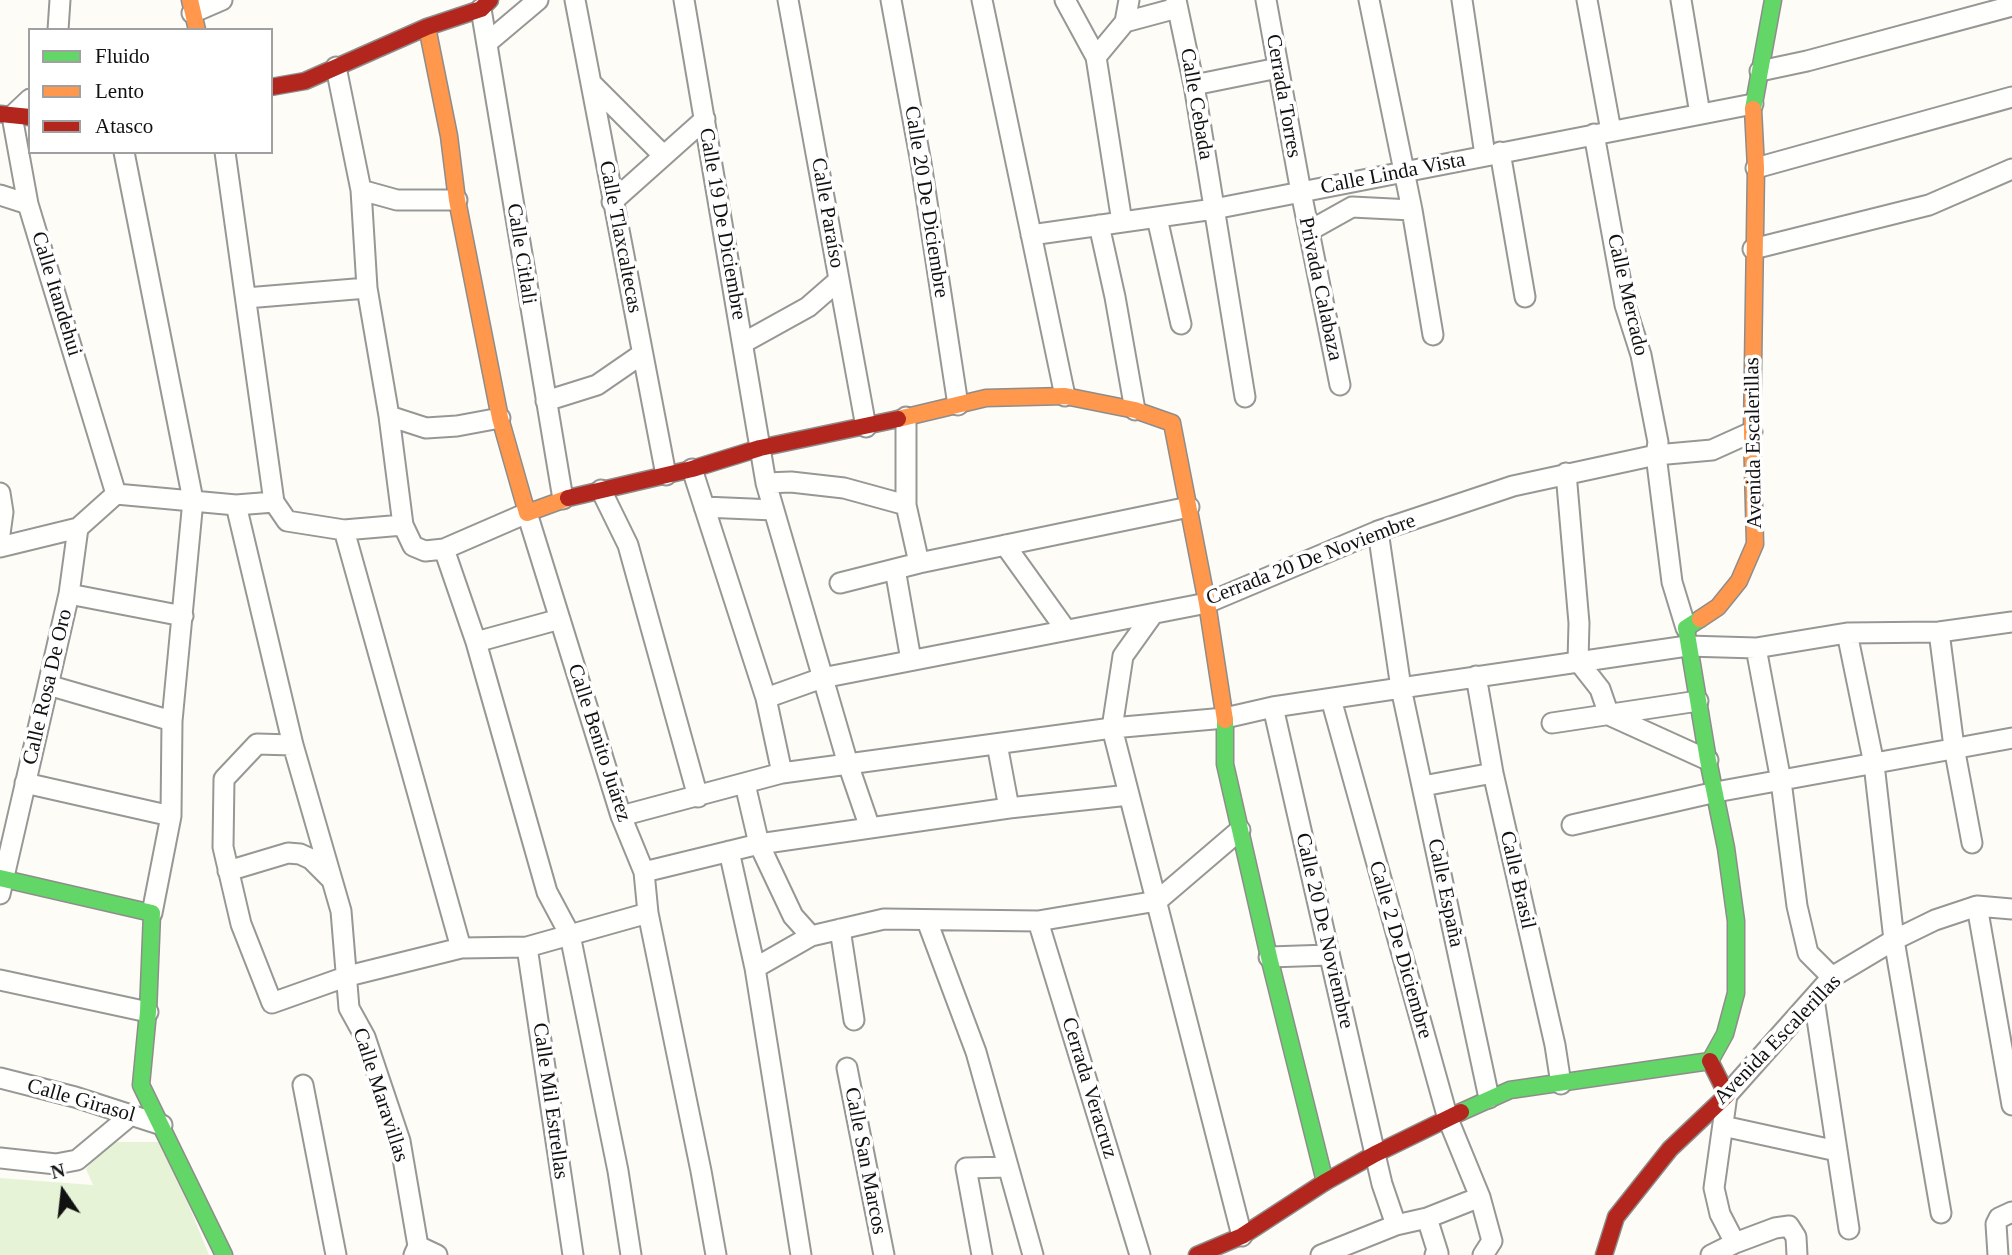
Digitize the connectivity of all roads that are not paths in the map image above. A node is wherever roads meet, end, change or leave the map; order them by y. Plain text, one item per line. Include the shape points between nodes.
1 (60, 0) edge
2 (222, 0) edge
3 (538, 0) edge
4 (575, 0) edge
5 (684, 0) edge
6 (788, 0) edge
7 (891, 0) edge
8 (982, 0) edge
9 (1065, 0) edge
10 (1129, 0) edge
11 (1266, 0) edge
12 (1369, 0) edge
13 (1462, 0) edge
14 (1587, 0) edge
15 (1681, 0) edge
16 (1773, 0) edge
17 (486, 4) edge
18 (1176, 4) edge
19 (2012, 6) edge
20 (193, 14) edge
21 (1125, 22) junction
22 (427, 27) junction
23 (58, 28) edge
24 (486, 43) junction
25 (1096, 57) junction
26 (336, 67) junction
27 (1278, 68) junction
28 (1760, 71) junction
29 (592, 84) junction
30 (1194, 85) junction
31 (273, 87) edge
32 (2012, 97) edge
33 (28, 101) edge
34 (1753, 104) junction
35 (1700, 114) junction
36 (14, 116) edge
37 (705, 119) junction
38 (1602, 132) junction
39 (124, 154) edge
40 (225, 154) edge
41 (1493, 154) junction
42 (663, 155) junction
43 (1756, 168) junction
44 (2012, 169) edge
45 (1403, 172) junction
46 (361, 190) junction
47 (1301, 192) junction
48 (0, 195) edge
49 (457, 200) junction
50 (612, 201) junction
51 (28, 204) junction
52 (1214, 209) junction
53 (1412, 210) junction
54 (1157, 218) junction
55 (1122, 222) junction
56 (1099, 225) junction
57 (1309, 231) junction
58 (1031, 235) junction
59 (1753, 249) junction
60 (839, 280) junction
61 (368, 288) junction
62 (1525, 297) dead end
63 (246, 298) junction
64 (1181, 324) dead end
65 (1433, 335) dead end
66 (743, 343) junction
67 (642, 354) junction
68 (1340, 385) dead end
69 (1065, 396) junction
70 (1245, 397) dead end
71 (545, 401) junction
72 (958, 405) junction
73 (1135, 410) junction
74 (389, 416) junction
75 (906, 417) junction
76 (500, 418) junction
77 (866, 426) junction
78 (1752, 432) junction
79 (760, 448) junction
80 (1656, 455) junction
81 (692, 469) junction
82 (1566, 473) junction
83 (666, 475) junction
84 (766, 484) junction
85 (601, 491) junction
86 (0, 493) edge
87 (116, 494) junction
88 (563, 499) junction
89 (192, 500) junction
90 (274, 502) junction
91 (236, 505) junction
92 (905, 505) junction
93 (1189, 507) junction
94 (704, 508) junction
95 (774, 510) junction
96 (527, 513) junction
97 (403, 525) junction
98 (78, 528) junction
99 (344, 530) junction
100 (1378, 531) junction
101 (0, 534) edge
102 (1005, 545) junction
103 (0, 547) edge
104 (444, 549) junction
105 (919, 563) junction
106 (895, 569) junction
107 (840, 583) dead end
108 (69, 594) junction
109 (1207, 603) junction
110 (1153, 614) junction
111 (183, 615) junction
112 (560, 619) junction
113 (2012, 622) edge
114 (1066, 631) junction
115 (1938, 632) junction
116 (1847, 634) junction
117 (1687, 637) junction
118 (476, 642) junction
119 (1756, 648) junction
120 (911, 660) junction
121 (1578, 661) junction
122 (1476, 676) junction
123 (822, 678) junction
124 (48, 685) junction
125 (1401, 688) junction
126 (766, 698) junction
127 (1331, 699) junction
128 (1698, 701) junction
129 (1273, 708) junction
130 (1609, 715) junction
131 (1226, 718) junction
132 (172, 721) junction
133 (1552, 723) dead end
134 (1112, 728) junction
135 (2012, 738) edge
136 (293, 744) junction
137 (997, 744) junction
138 (1954, 747) junction
139 (1708, 760) junction
140 (848, 764) junction
141 (1874, 764) junction
142 (782, 773) junction
143 (1493, 773) junction
144 (1781, 781) junction
145 (25, 783) junction
146 (746, 784) junction
147 (1423, 786) junction
148 (1716, 792) junction
149 (1129, 795) junction
150 (698, 797) junction
151 (1009, 808) junction
152 (171, 816) junction
153 (621, 816) junction
154 (1572, 825) dead end
155 (870, 828) junction
156 (1240, 830) junction
157 (1972, 843) dead end
158 (759, 844) junction
159 (729, 851) junction
160 (228, 870) junction
161 (644, 872) junction
162 (332, 881) junction
163 (1, 883) edge
164 (1157, 901) junction
165 (1977, 906) junction
166 (2012, 909) edge
167 (152, 913) junction
168 (648, 913) junction
169 (927, 921) junction
170 (1038, 921) junction
171 (840, 929) junction
172 (570, 935) junction
173 (811, 936) junction
174 (1894, 940) junction
175 (527, 947) junction
176 (461, 948) junction
177 (1329, 955) junction
178 (1269, 957) junction
179 (755, 968) junction
180 (348, 976) junction
181 (1832, 977) junction
182 (0, 980) edge
183 (1814, 999) junction
184 (148, 1012) junction
185 (855, 1020) dead end
186 (1710, 1061) junction
187 (847, 1068) dead end
188 (0, 1078) edge
189 (1561, 1084) junction
190 (303, 1085) dead end
191 (1727, 1095) junction
192 (1489, 1098) junction
193 (2012, 1105) edge
194 (131, 1115) junction
195 (1448, 1119) junction
196 (162, 1125) junction
197 (1723, 1126) junction
198 (1837, 1151) junction
199 (1375, 1154) junction
200 (0, 1158) edge
201 (1008, 1167) junction
202 (1325, 1182) junction
203 (1480, 1197) junction
204 (2012, 1212) edge
205 (1941, 1213) dead end
206 (1427, 1218) junction
207 (1396, 1225) junction
208 (1849, 1230) dead end
209 (1242, 1236) junction
210 (1735, 1243) junction
211 (416, 1250) edge
212 (1324, 1254) edge
213 (1438, 1254) edge
214 (224, 1255) edge
215 (336, 1255) edge
216 (438, 1255) edge
217 (573, 1255) edge
218 (631, 1255) edge
219 (716, 1255) edge
220 (801, 1255) edge
221 (884, 1255) edge
222 (982, 1255) edge
223 (1033, 1255) edge
224 (1140, 1255) edge
225 (1197, 1255) edge
226 (1483, 1255) edge
227 (1604, 1255) edge
228 (1711, 1255) edge
229 (1797, 1255) edge
230 (1998, 1255) edge

1 - 23 street
2 - 20 street
3 - 24 street
4 - 29 street, Calle Tlaxcaltecas
5 - 37 street, Calle 19 De Diciembre
6 - 60 street, Calle Paraíso
7 - 72 street, Calle 20 De Diciembre
8 - 58 street
9 - 25 street
10 - 21 street
11 - 27 street, Cerrada Torres
12 - 45 street
13 - 41 street
14 - 38 street, Calle Mercado
15 - 35 street
16 - 28 main road, Avenida Escalerillas
17 - 22 main road
17 - 24 street, Calle Citlali
18 - 21 street
18 - 30 street, Calle Cebada
19 - 28 street
21 - 25 street
22 - 26 main road
22 - 49 main road
24 - 71 street, Calle Citlali
25 - 55 street
26 - 31 main road
26 - 46 street
27 - 30 street
27 - 47 street, Cerrada Torres
28 - 34 main road, Avenida Escalerillas
29 - 42 street
29 - 50 street, Calle Tlaxcaltecas
30 - 52 street, Calle Cebada
32 - 43 street
33 - 36 street, Calle Itandehui
34 - 35 street, Calle Linda Vista
34 - 43 main road, Avenida Escalerillas
35 - 38 street, Calle Linda Vista
36 - 51 street, Calle Itandehui
37 - 42 street
37 - 66 street, Calle 19 De Diciembre
38 - 41 street, Calle Linda Vista
38 - 80 street, Calle Mercado via 1625,306 1641,355 1658,442
39 - 89 street
40 - 63 street
41 - 45 street, Calle Linda Vista
41 - 62 street
42 - 50 street
43 - 59 main road, Avenida Escalerillas
44 - 59 street via 1929,205
45 - 47 street, Calle Linda Vista
45 - 53 street
46 - 49 street via 397,200
46 - 61 street
47 - 52 street, Calle Linda Vista
47 - 57 street, Privada Calabaza
48 - 51 street
49 - 76 main road
50 - 67 street, Calle Tlaxcaltecas
51 - 87 street, Calle Itandehui
52 - 54 street, Calle Linda Vista
52 - 70 street, Calle Cebada
53 - 57 street via 1352,207
53 - 65 street
54 - 55 street, Calle Linda Vista
54 - 64 street
55 - 56 street, Calle Linda Vista
56 - 58 street, Calle Linda Vista
56 - 73 street
57 - 68 street, Privada Calabaza
58 - 69 street
59 - 78 main road, Avenida Escalerillas
60 - 66 street via 808,307
60 - 77 street, Calle Paraíso
61 - 63 street
61 - 74 street
63 - 90 street
66 - 79 street, Calle 19 De Diciembre
67 - 71 street via 597,385
67 - 83 street, Calle Tlaxcaltecas
69 - 72 main road via 986,398
69 - 73 main road
71 - 88 street, Calle Citlali
72 - 75 main road
73 - 93 main road via 1171,423
74 - 76 street via 426,428
74 - 97 street
75 - 77 main road
75 - 92 street
76 - 96 main road
77 - 79 main road
78 - 80 street, Cerrada 20 De Noviembre via 1712,450
78 - 117 main road, Avenida Escalerillas via 1755,544 1739,581
79 - 81 main road
79 - 84 street, Calle 19 De Diciembre
80 - 82 street, Cerrada 20 De Noviembre
80 - 117 street, Calle Mercado via 1672,582
81 - 83 main road
81 - 94 street
82 - 100 street, Cerrada 20 De Noviembre
82 - 121 street
83 - 85 main road
84 - 92 street via 845,488
84 - 95 street, Calle 19 De Diciembre
85 - 88 main road
85 - 150 street via 628,545
86 - 101 street
87 - 89 street
87 - 98 street
88 - 96 main road
89 - 91 street
89 - 111 street
90 - 91 street
90 - 99 street via 287,521
91 - 136 street, Calle Maravillas
92 - 105 street
93 - 102 street
93 - 109 main road
94 - 95 street
94 - 126 street
95 - 123 street, Calle 19 De Diciembre
96 - 104 street
96 - 112 street, Calle Benito Juárez
97 - 99 street
97 - 104 street via 413,546 425,551
98 - 103 street
98 - 108 street, Calle Rosa De Oro
99 - 176 street
100 - 109 street, Cerrada 20 De Noviembre
100 - 125 street, Calle España
102 - 105 street
102 - 114 street
104 - 118 street
105 - 106 street
106 - 107 street
106 - 120 street
108 - 111 street
108 - 124 street, Calle Rosa De Oro
109 - 110 street, Cerrada 20 De Noviembre
109 - 131 main road
110 - 114 street, Cerrada 20 De Noviembre
110 - 134 street via 1123,656
111 - 132 street
112 - 118 street
112 - 153 street, Calle Benito Juárez
113 - 115 street
114 - 120 street, Cerrada 20 De Noviembre
115 - 116 street
115 - 138 street
116 - 119 street
116 - 141 street
117 - 119 street
117 - 121 street
117 - 128 main road, Avenida Escalerillas
118 - 172 street via 547,892
119 - 144 street
120 - 123 street, Cerrada 20 De Noviembre
121 - 122 street
121 - 130 street via 1600,689
122 - 125 street
122 - 143 street, Calle Brasil
123 - 126 street, Cerrada 20 De Noviembre
123 - 140 street, Calle 19 De Diciembre
124 - 132 street
124 - 145 street, Calle Rosa De Oro
125 - 127 street
125 - 147 street, Calle España
126 - 142 street
127 - 129 street
127 - 195 street, Calle 2 De Diciembre
128 - 130 street
128 - 139 main road, Avenida Escalerillas
129 - 131 street
129 - 177 street, Calle 20 De Noviembre
130 - 133 street
130 - 139 street
131 - 134 street
131 - 156 main road via 1225,764
132 - 152 street
134 - 137 street
134 - 149 street
135 - 138 street
136 - 160 street via 257,744 224,779 223,847
136 - 162 street, Calle Maravillas
137 - 140 street
137 - 151 street
138 - 141 street
138 - 157 street
139 - 148 main road, Avenida Escalerillas
140 - 142 street
140 - 155 street, Calle 19 De Diciembre
141 - 144 street
141 - 174 street
142 - 146 street
143 - 147 street
143 - 189 street, Calle Brasil
144 - 148 street
144 - 181 street via 1797,906 1808,953
145 - 152 street
145 - 163 street, Calle Rosa De Oro
146 - 150 street
146 - 158 street
147 - 192 street, Calle España
148 - 154 street
148 - 186 main road, Avenida Escalerillas via 1736,921 1736,993 1725,1034
149 - 151 street
149 - 164 street
150 - 153 street
151 - 155 street
152 - 167 street
153 - 161 street, Calle Benito Juárez
155 - 158 street
156 - 164 street
156 - 178 main road
158 - 159 street
158 - 173 street via 793,916
159 - 161 street
159 - 179 street
160 - 162 street via 288,853 300,854
160 - 180 street via 240,924 272,1003
161 - 168 street, Calle Benito Juárez
162 - 180 street, Calle Maravillas via 341,911
163 - 167 main road
164 - 170 street
164 - 209 street
165 - 166 street, Avenida Escalerillas
165 - 174 street, Avenida Escalerillas
165 - 193 street
167 - 184 main road
168 - 172 street
168 - 219 street, Calle Benito Juárez
169 - 170 street
169 - 171 street via 884,919
169 - 201 street via 976,1052
170 - 224 street, Cerrada Veracruz
171 - 173 street
171 - 185 street
172 - 175 street
172 - 218 street
173 - 179 street
174 - 181 street, Avenida Escalerillas
174 - 205 street
175 - 176 street
175 - 217 street, Calle Mil Estrellas
176 - 180 street
177 - 178 street
177 - 199 street, Calle 20 De Noviembre
178 - 202 main road
179 - 220 street
180 - 211 street, Calle Maravillas via 349,1008 365,1037 400,1141
181 - 183 street, Avenida Escalerillas
182 - 184 street
183 - 191 street, Avenida Escalerillas
183 - 198 street
184 - 196 main road via 141,1085
186 - 189 main road
186 - 191 main road
187 - 221 street, Calle San Marcos
188 - 194 street, Calle Girasol
189 - 192 main road via 1510,1090
190 - 215 street
191 - 197 street
191 - 227 main road, Avenida Escalerillas via 1670,1149 1616,1217
192 - 195 main road
194 - 196 street, Calle Girasol
194 - 200 street via 77,1160 56,1164
195 - 199 main road
195 - 203 street, Calle 2 De Diciembre
196 - 214 main road
197 - 198 street
197 - 210 street via 1714,1188 1720,1214
198 - 208 street
199 - 202 main road
199 - 207 street, Calle 20 De Noviembre
201 - 222 street via 966,1168
201 - 223 street
202 - 209 main road
203 - 206 street
203 - 226 street, Calle 2 De Diciembre via 1492,1241
204 - 230 street via 1999,1217 1996,1224
206 - 207 street
206 - 213 street
207 - 212 street
209 - 225 main road
210 - 228 street
210 - 229 street via 1789,1226 1796,1237
211 - 216 street

